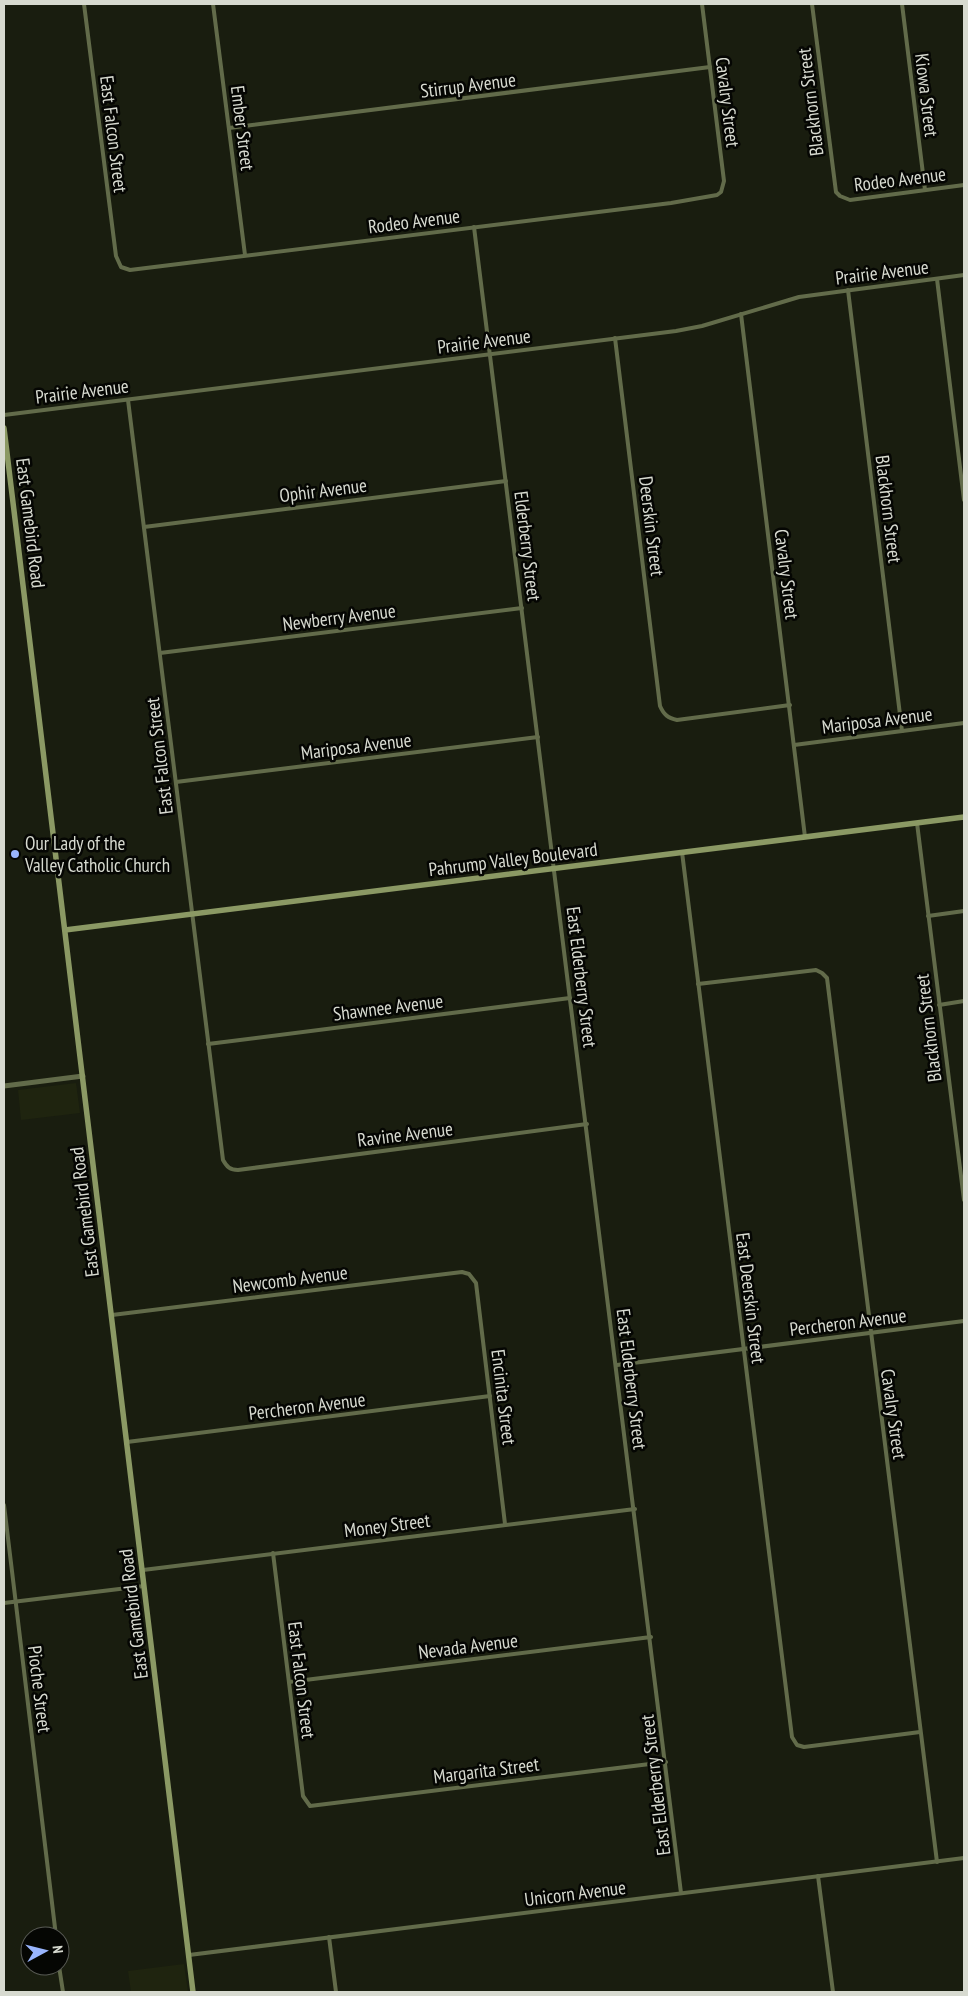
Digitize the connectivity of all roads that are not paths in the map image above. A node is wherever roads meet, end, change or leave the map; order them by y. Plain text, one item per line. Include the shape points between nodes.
1 (84, 4) edge
2 (213, 4) edge
3 (702, 4) edge
4 (812, 4) edge
5 (902, 4) edge
6 (710, 67) junction
7 (229, 128) junction
8 (964, 185) edge
9 (925, 190) junction
10 (840, 196) joint
11 (711, 198) joint
12 (474, 227) junction
13 (245, 255) junction
14 (121, 267) joint
15 (964, 276) edge
16 (937, 279) junction
17 (848, 290) junction
18 (742, 314) junction
19 (615, 338) junction
20 (490, 354) junction
21 (128, 400) junction
22 (4, 415) edge
23 (4, 428) edge
24 (506, 481) junction
25 (964, 500) edge
26 (144, 527) junction
27 (522, 608) junction
28 (160, 653) junction
29 (790, 705) junction
30 (964, 723) edge
31 (902, 730) junction
32 (538, 737) junction
33 (794, 744) junction
34 (176, 782) junction
35 (964, 817) edge
36 (917, 823) junction
37 (805, 837) junction
38 (682, 852) junction
39 (554, 869) junction
40 (964, 911) edge
41 (192, 914) junction
42 (928, 916) junction
43 (65, 930) junction
44 (698, 984) junction
45 (570, 998) junction
46 (964, 1002) edge
47 (939, 1005) junction
48 (208, 1044) junction
49 (83, 1076) junction
50 (4, 1086) edge
51 (586, 1124) junction
52 (227, 1167) joint
53 (964, 1200) edge
54 (472, 1276) joint
55 (112, 1315) junction
56 (964, 1322) edge
57 (870, 1333) junction
58 (744, 1349) junction
59 (616, 1365) junction
60 (490, 1396) junction
61 (127, 1442) junction
62 (4, 1505) edge
63 (634, 1509) junction
64 (505, 1524) junction
65 (273, 1554) junction
66 (143, 1570) junction
67 (144, 1586) junction
68 (16, 1602) junction
69 (4, 1603) edge
70 (651, 1636) junction
71 (289, 1682) junction
72 (920, 1732) junction
73 (666, 1762) junction
74 (310, 1806) joint
75 (964, 1858) edge
76 (936, 1862) junction
77 (818, 1876) junction
78 (681, 1893) junction
79 (55, 1926) edge
80 (329, 1937) junction
81 (189, 1955) junction
82 (61, 1976) edge
83 (63, 1992) edge
84 (193, 1992) edge
85 (336, 1992) edge
86 (833, 1992) edge

1 - 14 street, East Falcon Street via 116,256
2 - 7 street, Ember Street
3 - 6 street, Cavalry Street
4 - 10 street, Blackhorn Street via 834,186
5 - 9 street, Kiowa Street
6 - 7 street, Stirrup Avenue
6 - 11 street, Cavalry Street via 724,181 721,192
7 - 13 street, Ember Street
8 - 9 street, Rodeo Avenue
9 - 10 street, Rodeo Avenue via 850,200
11 - 12 street, Rodeo Avenue
12 - 13 street, Rodeo Avenue
12 - 20 street, Elderberry Street
13 - 14 street, Rodeo Avenue via 137,269
15 - 16 street, Prairie Avenue
16 - 17 street, Prairie Avenue
16 - 25 street
17 - 18 street, Prairie Avenue via 799,297
17 - 31 street, Blackhorn Street
18 - 19 street, Prairie Avenue via 702,326
18 - 29 street, Cavalry Street
19 - 20 street, Prairie Avenue
19 - 29 street, Deerskin Street via 660,706 666,716 677,720
20 - 21 street, Prairie Avenue
20 - 24 street, Elderberry Street
21 - 22 street, Prairie Avenue
21 - 26 street, East Falcon Street
23 - 43 main road, East Gamebird Road
24 - 26 street, Ophir Avenue
24 - 27 street, Elderberry Street
26 - 28 street, East Falcon Street
27 - 28 street, Newberry Avenue
27 - 32 street, Elderberry Street
28 - 34 street, East Falcon Street
29 - 33 street, Cavalry Street
30 - 31 street, Mariposa Avenue
31 - 33 street, Mariposa Avenue
32 - 34 street, Mariposa Avenue
32 - 39 street, Elderberry Street
33 - 37 street, Cavalry Street
34 - 41 street, East Falcon Street
35 - 36 main road, Pahrump Valley Boulevard
36 - 37 main road, Pahrump Valley Boulevard
36 - 42 street, Blackhorn Street
37 - 38 main road, Pahrump Valley Boulevard
38 - 39 main road, Pahrump Valley Boulevard
38 - 44 street, East Deerskin Street
39 - 41 main road, Pahrump Valley Boulevard
39 - 45 street, East Elderberry Street
40 - 42 street
41 - 43 main road, Pahrump Valley Boulevard
41 - 48 street, East Falcon Street
42 - 47 street, Blackhorn Street
43 - 49 main road, East Gamebird Road
44 - 57 street, Cavalry Street via 816,970 827,978
44 - 58 street, East Deerskin Street
45 - 48 street, Shawnee Avenue
45 - 51 street, East Elderberry Street
46 - 47 street
47 - 53 street, Blackhorn Street
48 - 52 street, East Falcon Street via 223,1160
49 - 50 street
49 - 55 main road, East Gamebird Road
51 - 52 street, Ravine Avenue via 238,1170
51 - 59 street, East Elderberry Street
54 - 55 street, Newcomb Avenue via 462,1272
54 - 60 street, Encinita Street via 476,1283
55 - 61 main road, East Gamebird Road
56 - 57 street, Percheron Avenue
57 - 58 street, Percheron Avenue
57 - 72 street, Cavalry Street
58 - 59 street, Percheron Avenue
58 - 72 street, East Deerskin Street via 792,1737 797,1745 804,1747
59 - 63 street, East Elderberry Street
60 - 61 street, Percheron Avenue
60 - 64 street, Encinita Street
61 - 66 main road, East Gamebird Road
62 - 68 street, Pioche Street
63 - 64 street, Money Street
63 - 70 street, East Elderberry Street
64 - 65 street, Money Street
65 - 66 street, Money Street
65 - 71 street, East Falcon Street
66 - 67 main road, East Gamebird Road
67 - 68 street
67 - 81 main road, East Gamebird Road
68 - 69 street
68 - 79 street, Pioche Street
70 - 71 street, Nevada Avenue
70 - 73 street, East Elderberry Street
71 - 74 street, East Falcon Street via 303,1796
72 - 76 street, Cavalry Street
73 - 74 street, Margarita Street
73 - 78 street, East Elderberry Street
75 - 76 street, Unicorn Avenue
76 - 77 street, Unicorn Avenue
77 - 78 street, Unicorn Avenue
77 - 86 street
78 - 80 street, Unicorn Avenue
80 - 81 street, Unicorn Avenue
80 - 85 street
81 - 84 main road, East Gamebird Road
82 - 83 street

